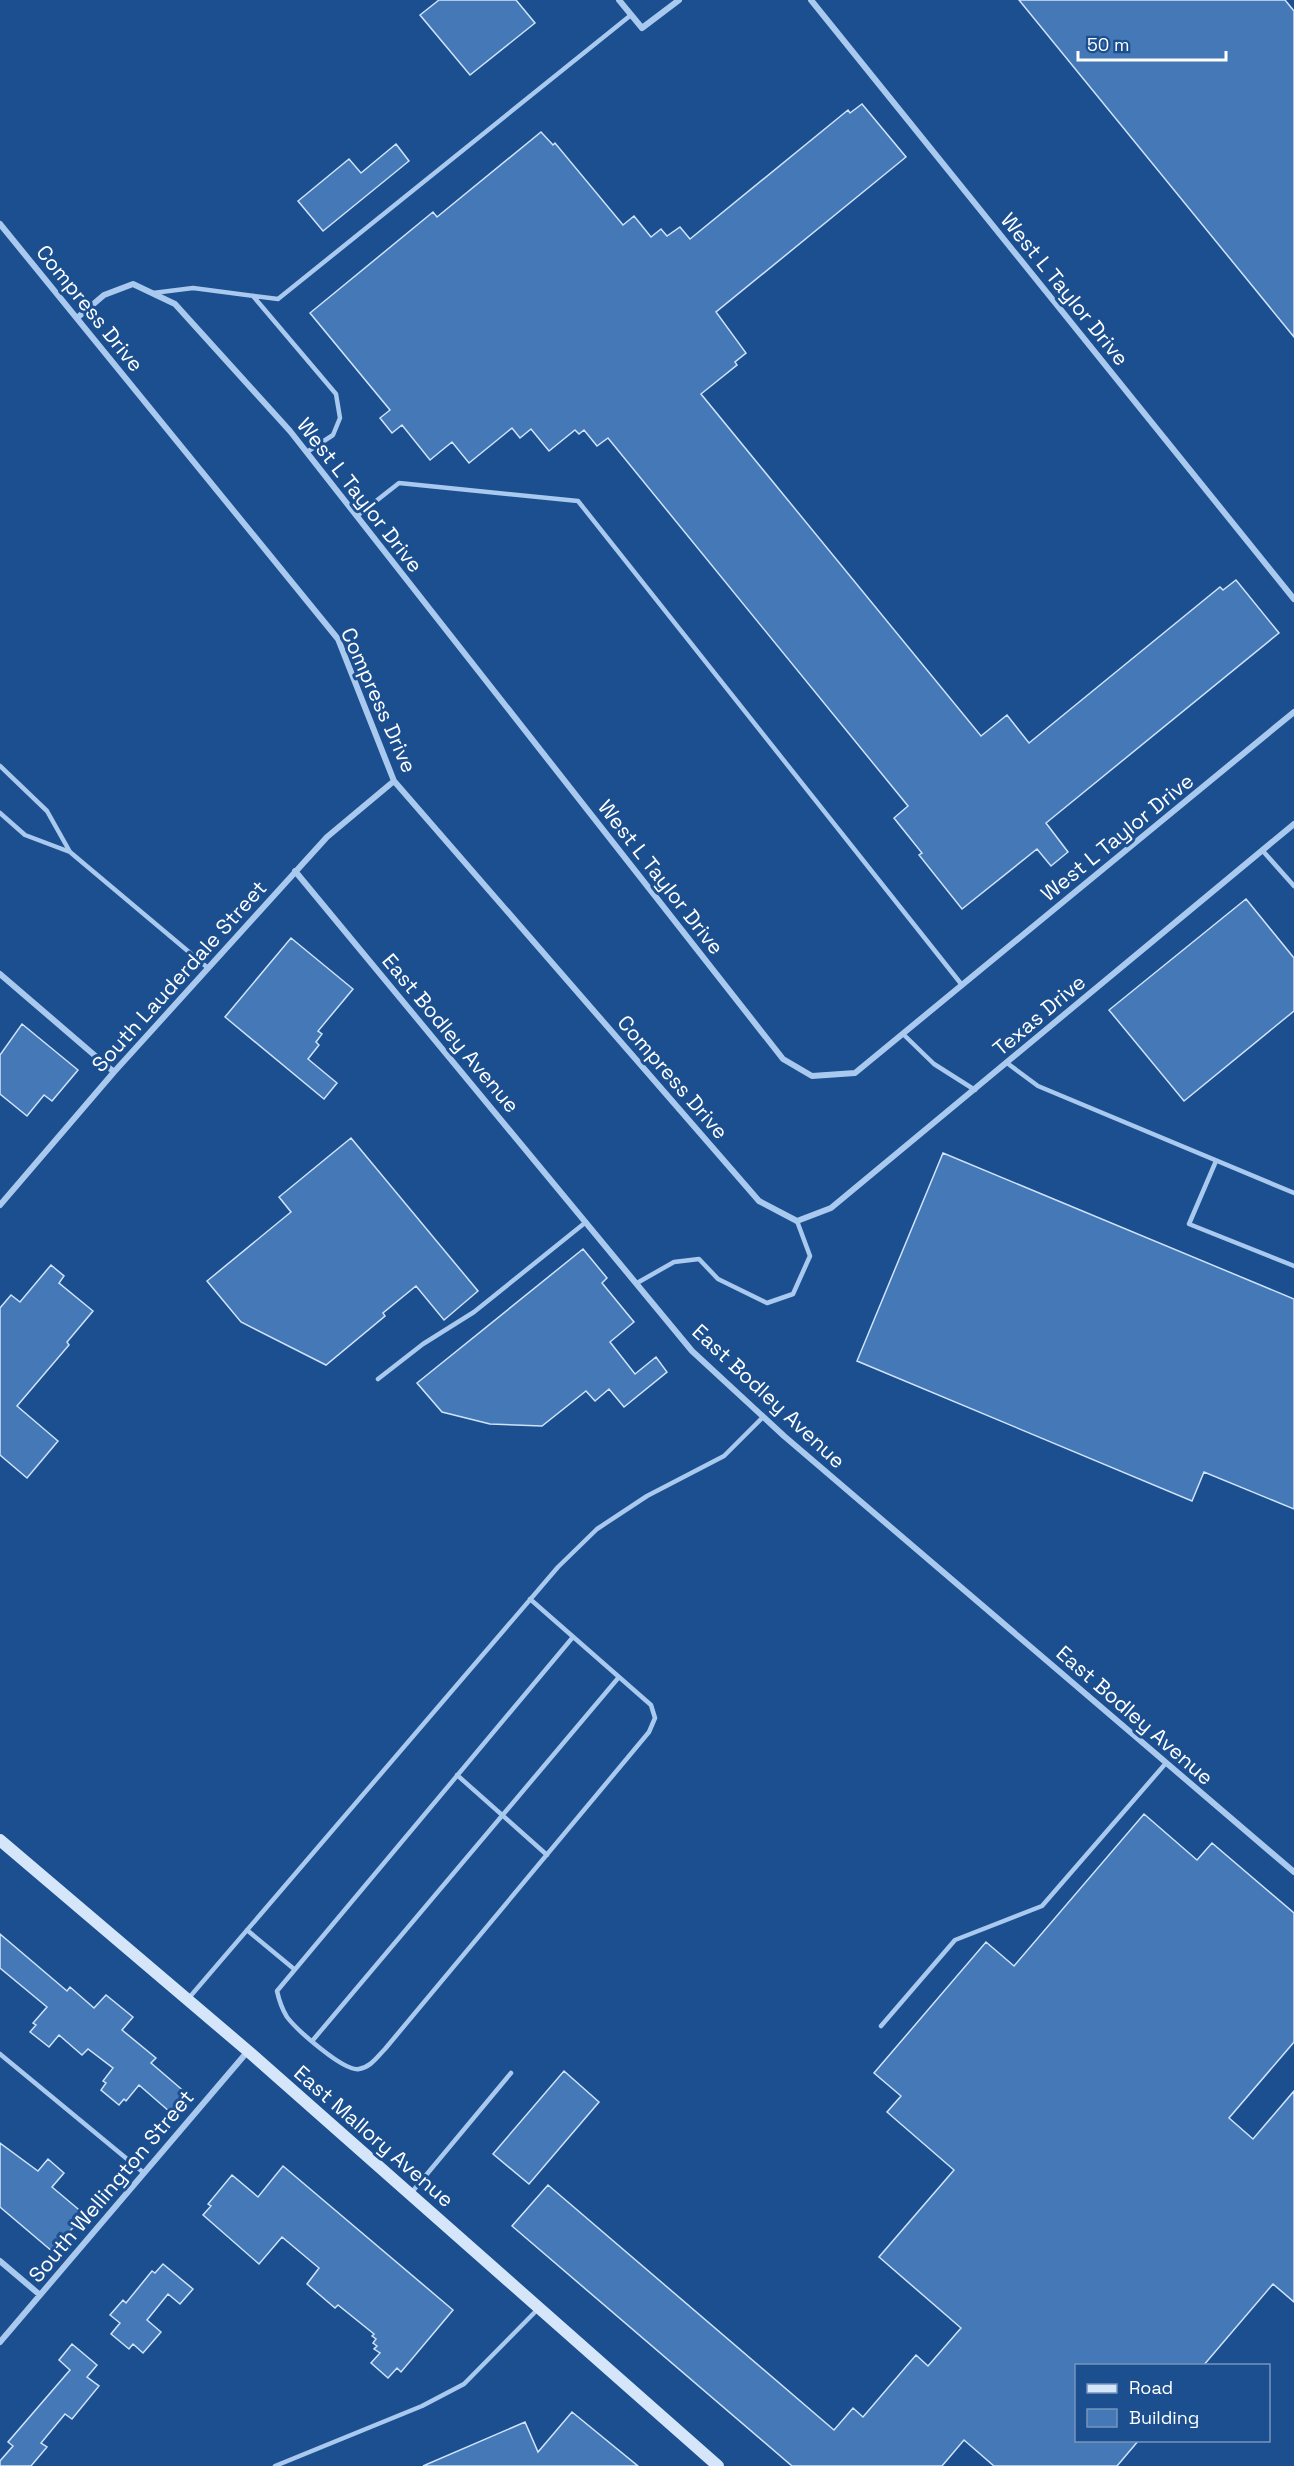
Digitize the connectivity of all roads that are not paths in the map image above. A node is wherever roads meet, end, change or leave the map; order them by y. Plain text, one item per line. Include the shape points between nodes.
1 (619, 0) edge
2 (679, 0) edge
3 (811, 0) edge
4 (631, 15) junction
5 (0, 224) edge
6 (152, 294) junction
7 (253, 296) junction
8 (77, 318) junction
9 (307, 453) junction
10 (357, 516) junction
11 (1294, 599) edge
12 (1294, 712) edge
13 (0, 766) edge
14 (394, 781) junction
15 (0, 813) edge
16 (1294, 824) edge
17 (1262, 850) junction
18 (69, 852) junction
19 (296, 871) junction
20 (1294, 886) edge
21 (208, 968) junction
22 (0, 974) edge
23 (962, 985) junction
24 (903, 1034) junction
25 (1007, 1063) junction
26 (114, 1072) junction
27 (975, 1090) junction
28 (1216, 1161) junction
29 (1294, 1193) edge
30 (0, 1204) edge
31 (797, 1221) junction
32 (586, 1222) junction
33 (1294, 1266) edge
34 (637, 1283) junction
35 (378, 1379) dead end
36 (763, 1417) junction
37 (530, 1599) junction
38 (573, 1637) junction
39 (619, 1677) junction
40 (1166, 1763) junction
41 (457, 1775) junction
42 (502, 1815) junction
43 (0, 1840) edge
44 (548, 1855) junction
45 (1294, 1872) edge
46 (246, 1930) junction
47 (294, 1969) junction
48 (187, 2000) junction
49 (881, 2026) dead end
50 (313, 2040) junction
51 (248, 2051) junction
52 (0, 2054) edge
53 (511, 2073) dead end
54 (144, 2173) junction
55 (410, 2194) junction
56 (0, 2261) edge
57 (40, 2295) junction
58 (539, 2308) junction
59 (0, 2342) edge
60 (275, 2466) edge
61 (718, 2466) edge

1 - 4 street
2 - 4 street via 642,28
3 - 11 street, West L Taylor Drive
4 - 7 lane via 278,299
5 - 8 street, Compress Drive
6 - 7 lane via 193,288
6 - 8 street, West L Taylor Drive via 133,284 104,295
6 - 9 street, West L Taylor Drive via 175,304
7 - 9 lane via 336,394 340,418 333,435
8 - 14 street, Compress Drive via 338,639
9 - 10 street, West L Taylor Drive
10 - 23 lane via 399,483 578,501
10 - 24 street, West L Taylor Drive via 783,1059 812,1076 855,1073
12 - 23 street, West L Taylor Drive
13 - 18 lane via 47,811
14 - 19 street, South Lauderdale Street via 327,837
14 - 31 street, Compress Drive via 759,1201
15 - 18 lane via 25,835
16 - 17 street, Texas Drive
17 - 20 lane
17 - 25 street, Texas Drive
18 - 21 lane
19 - 21 street, South Lauderdale Street
19 - 32 street, East Bodley Avenue
21 - 26 street, South Lauderdale Street
22 - 26 street
23 - 24 street, West L Taylor Drive
24 - 27 lane via 934,1064
25 - 27 street, Texas Drive
25 - 28 lane via 1038,1086
26 - 30 street, South Lauderdale Street
27 - 31 street, Texas Drive via 831,1208
28 - 29 lane
28 - 33 lane via 1189,1224
31 - 34 lane via 810,1256 793,1294 767,1303 718,1280 699,1259 674,1262
32 - 34 street, East Bodley Avenue
32 - 35 lane via 474,1312
34 - 36 street, East Bodley Avenue via 692,1351
36 - 37 lane via 724,1455 647,1496 597,1529
36 - 40 street, East Bodley Avenue
37 - 38 lane
37 - 46 lane
38 - 39 lane
38 - 41 lane
39 - 42 lane
39 - 44 lane via 651,1705 655,1718 649,1732
40 - 45 street, East Bodley Avenue
40 - 49 lane via 1042,1906 956,1940
41 - 42 lane
41 - 47 lane
42 - 44 lane
42 - 50 lane
43 - 48 main road, East Mallory Avenue
44 - 50 lane via 368,2067 356,2070 341,2065
46 - 47 lane
46 - 48 lane
47 - 50 lane via 277,1991 279,2002 288,2018
48 - 51 main road, East Mallory Avenue
51 - 54 street, South Wellington Street
51 - 55 main road, East Mallory Avenue
52 - 54 lane
53 - 55 lane
54 - 57 street, South Wellington Street
55 - 58 main road, East Mallory Avenue
56 - 57 street
57 - 59 street, South Wellington Street
58 - 60 lane via 464,2384 422,2406
58 - 61 main road, East Mallory Avenue

